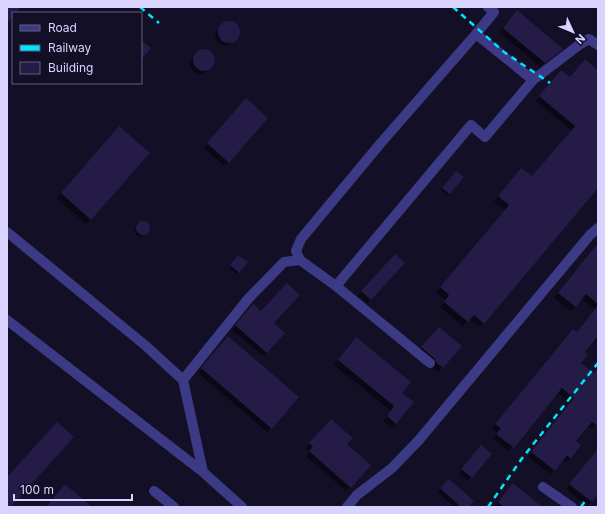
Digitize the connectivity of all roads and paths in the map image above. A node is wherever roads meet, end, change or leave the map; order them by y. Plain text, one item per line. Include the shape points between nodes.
1 (488, 7) edge
2 (476, 34) junction
3 (598, 45) edge
4 (533, 80) junction
5 (598, 228) edge
6 (7, 232) edge
7 (300, 260) junction
8 (336, 286) junction
9 (7, 320) edge
10 (430, 363) dead end
11 (183, 380) junction
12 (203, 472) junction
13 (543, 487) dead end
14 (154, 491) dead end
15 (174, 507) edge
16 (242, 507) edge
17 (346, 507) edge
18 (572, 507) edge

1 - 2 street via 494,12
2 - 4 street
2 - 7 street via 300,239 296,251
3 - 4 street via 589,39
4 - 8 street via 484,137 471,124
5 - 17 street via 419,440 392,468 357,495
6 - 11 street via 146,346
7 - 8 street
7 - 11 street via 284,262 248,299
8 - 10 street
9 - 12 street
11 - 12 street
12 - 16 street
13 - 18 street
14 - 15 street

